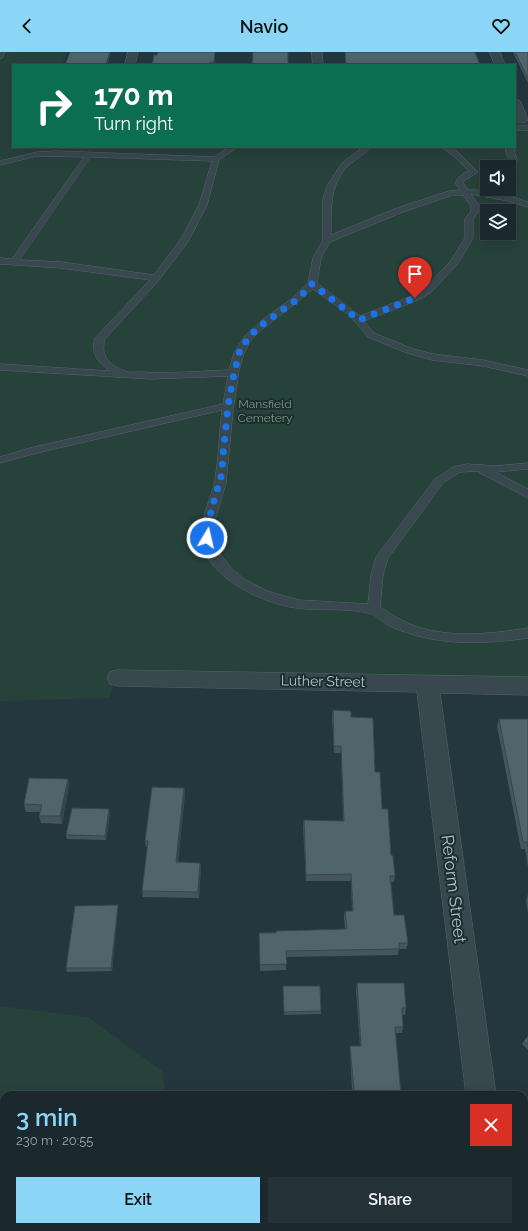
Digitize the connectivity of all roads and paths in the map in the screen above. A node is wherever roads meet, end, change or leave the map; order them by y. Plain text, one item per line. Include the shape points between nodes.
1 (2, 52) edge
2 (133, 52) edge
3 (317, 52) edge
4 (495, 52) edge
5 (0, 56) edge
6 (130, 64) edge
7 (318, 64) edge
8 (500, 64) edge
9 (516, 105) edge
10 (522, 125) edge
11 (232, 148) edge
12 (366, 148) edge
13 (448, 148) edge
14 (509, 148) edge
15 (6, 153) dead end
16 (37, 154) junction
17 (89, 154) junction
18 (216, 159) junction
19 (513, 160) edge
20 (0, 162) edge
21 (467, 192) junction
22 (528, 205) edge
23 (327, 240) junction
24 (0, 262) edge
25 (14, 262) junction
26 (156, 278) junction
27 (312, 284) junction
28 (359, 320) junction
29 (0, 367) edge
30 (234, 373) junction
31 (528, 373) edge
32 (123, 374) junction
33 (228, 406) junction
34 (0, 460) edge
35 (528, 466) edge
36 (477, 468) junction
37 (528, 494) edge
38 (374, 610) junction
39 (528, 633) edge
40 (118, 678) dead end
41 (427, 683) junction
42 (528, 686) edge
43 (480, 1091) edge

1 - 5 lane
2 - 6 street
3 - 7 street
4 - 8 street
9 - 10 street
11 - 18 lane
12 - 23 lane via 345,165 331,186 327,199
13 - 21 lane via 464,159 467,167 478,171 460,179 459,183
14 - 19 lane
15 - 16 lane
16 - 17 lane
16 - 20 lane
17 - 18 lane
17 - 25 lane
18 - 26 lane via 203,205 196,219 176,253
21 - 22 lane
21 - 23 lane via 452,193 423,202
21 - 28 lane via 475,206 475,211 469,219 469,238 464,249 441,278 415,298
23 - 27 lane via 317,258
24 - 25 lane
25 - 26 lane via 61,265
26 - 32 lane via 107,329 96,347 104,364
27 - 28 lane
27 - 30 lane via 298,299 265,322 249,337 240,350
28 - 31 lane via 371,335 410,351
29 - 32 lane
30 - 32 lane via 151,376
30 - 33 lane
33 - 34 lane
33 - 38 lane via 222,473 211,511 207,538 214,556 235,579 266,596 315,606
35 - 36 lane
36 - 37 lane
36 - 38 lane via 457,469 439,481 401,529 382,556 377,575
38 - 39 lane via 407,628 440,637 509,636
40 - 41 street, Luther Street
41 - 42 street, Luther Street
41 - 43 street, Reform Street

